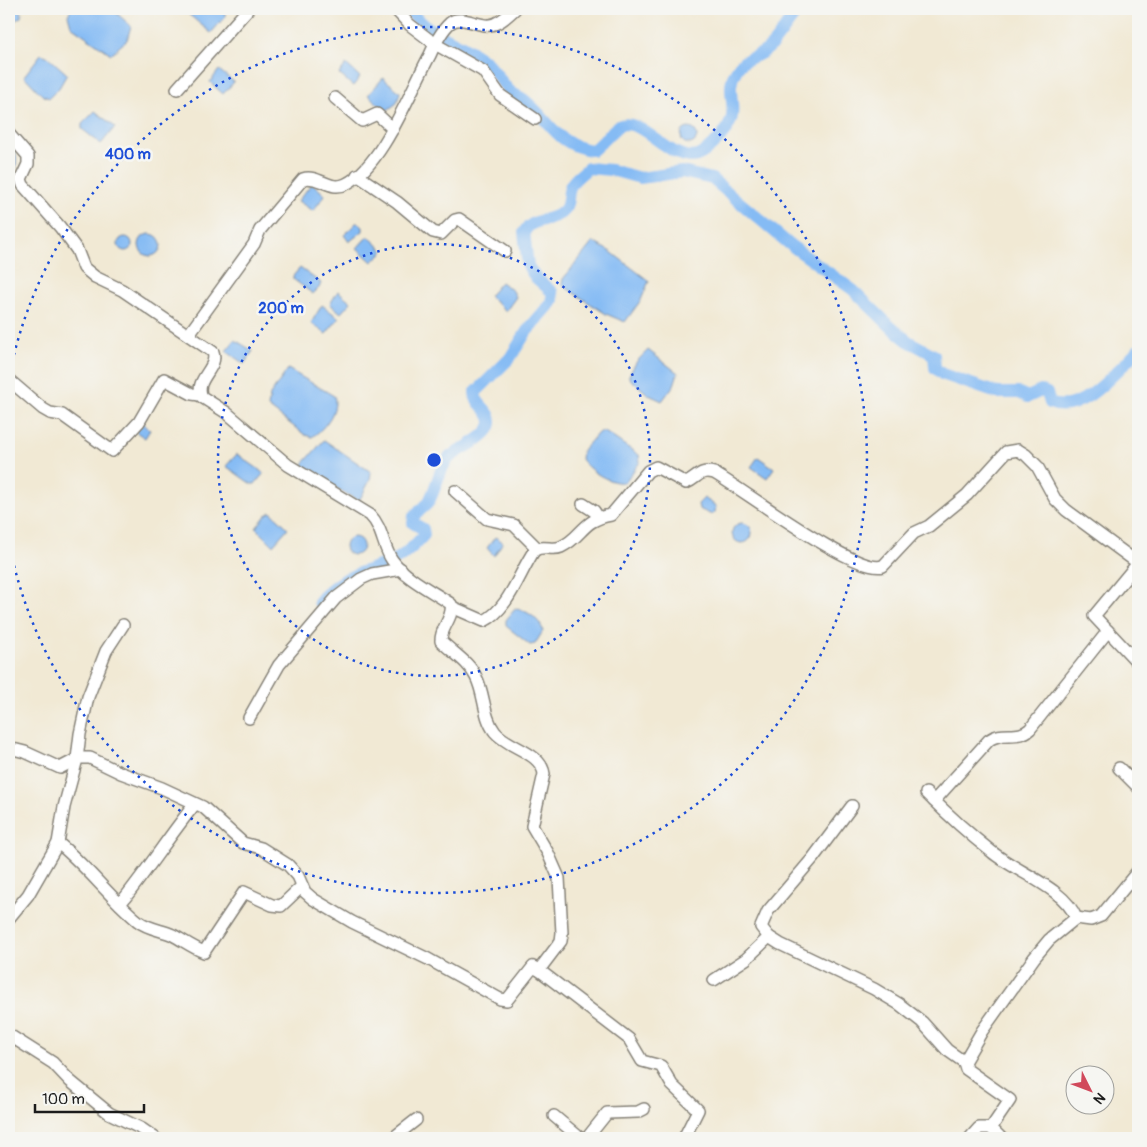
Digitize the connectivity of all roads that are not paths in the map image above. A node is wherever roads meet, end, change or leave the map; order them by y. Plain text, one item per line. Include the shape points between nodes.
1 (248, 9) edge
2 (395, 9) edge
3 (516, 9) edge
4 (439, 38) junction
5 (177, 89) dead end
6 (335, 98) dead end
7 (535, 119) dead end
8 (393, 129) junction
9 (9, 134) edge
10 (357, 175) junction
11 (505, 251) dead end
12 (189, 334) junction
13 (9, 380) edge
14 (200, 395) junction
15 (455, 491) dead end
16 (583, 504) dead end
17 (598, 517) junction
18 (537, 548) junction
19 (1138, 563) edge
20 (399, 567) junction
21 (452, 607) junction
22 (123, 625) dead end
23 (1108, 631) junction
24 (1138, 663) edge
25 (249, 718) dead end
26 (9, 748) edge
27 (77, 759) junction
28 (1119, 768) dead end
29 (1138, 787) edge
30 (195, 804) junction
31 (852, 806) dead end
32 (58, 843) junction
33 (1138, 871) edge
34 (302, 886) junction
35 (120, 904) junction
36 (9, 918) edge
37 (1076, 918) junction
38 (769, 937) junction
39 (539, 970) junction
40 (714, 980) dead end
41 (9, 1035) edge
42 (964, 1062) junction
43 (644, 1109) dead end
44 (554, 1116) dead end
45 (416, 1120) dead end
46 (991, 1128) junction
47 (155, 1138) edge
48 (393, 1138) edge
49 (580, 1138) edge
50 (587, 1138) edge
51 (684, 1138) edge
52 (970, 1138) edge
53 (1002, 1138) edge

1 - 5 street
2 - 4 street via 410,25
3 - 4 street via 490,25 456,20
4 - 7 street via 483,71 500,95
4 - 8 street
6 - 8 street via 362,121 377,114
8 - 10 street
9 - 12 street via 28,156 21,179 23,185 77,250 84,268
10 - 11 street via 433,232 441,234 455,220 460,220
10 - 12 street via 338,187 309,177 303,179 260,230 254,244
12 - 14 street via 209,348 215,358 203,379
13 - 14 street via 36,405 48,413 62,415 112,451 139,422 164,379
14 - 20 street via 281,461 370,515
15 - 18 street via 487,519 514,525
16 - 17 street
17 - 18 street via 564,545 556,549
17 - 19 street via 611,515 648,471 656,466 686,483 698,473 708,471 848,559 877,568 884,566 914,533 929,526 967,495 1006,452 1018,450 1037,466 1055,500
18 - 21 street via 492,617 484,621
19 - 23 street via 1094,616
20 - 21 street
20 - 25 street via 361,579 336,598 279,665
21 - 39 street via 441,642 475,675 494,730 506,742 532,756 543,768 532,826 559,878 562,933 561,941
22 - 27 street via 109,646 88,697
23 - 24 street
23 - 37 street via 1030,729 1018,735 997,734 930,797 993,853 1061,897
26 - 27 street via 60,768
27 - 30 street via 90,758
27 - 32 street
28 - 29 street
30 - 34 street via 214,816 243,843 261,848 288,865
30 - 35 street
31 - 38 street via 768,911 761,925
32 - 35 street
32 - 36 street via 28,895
33 - 37 street via 1101,916 1091,920
34 - 35 street via 278,907 244,892 204,952 172,934 139,922
34 - 39 street via 313,899 352,922 428,958 504,1000 533,967
37 - 42 street via 1049,940 1034,958
38 - 40 street via 746,959
38 - 42 street via 899,1004
39 - 51 street via 630,1039 642,1061 663,1068 672,1086 698,1110
41 - 47 street via 53,1064 109,1113
42 - 46 street via 966,1069 1010,1100
43 - 50 street via 607,1113
44 - 49 street
45 - 48 street
46 - 52 street via 979,1128
46 - 53 street

